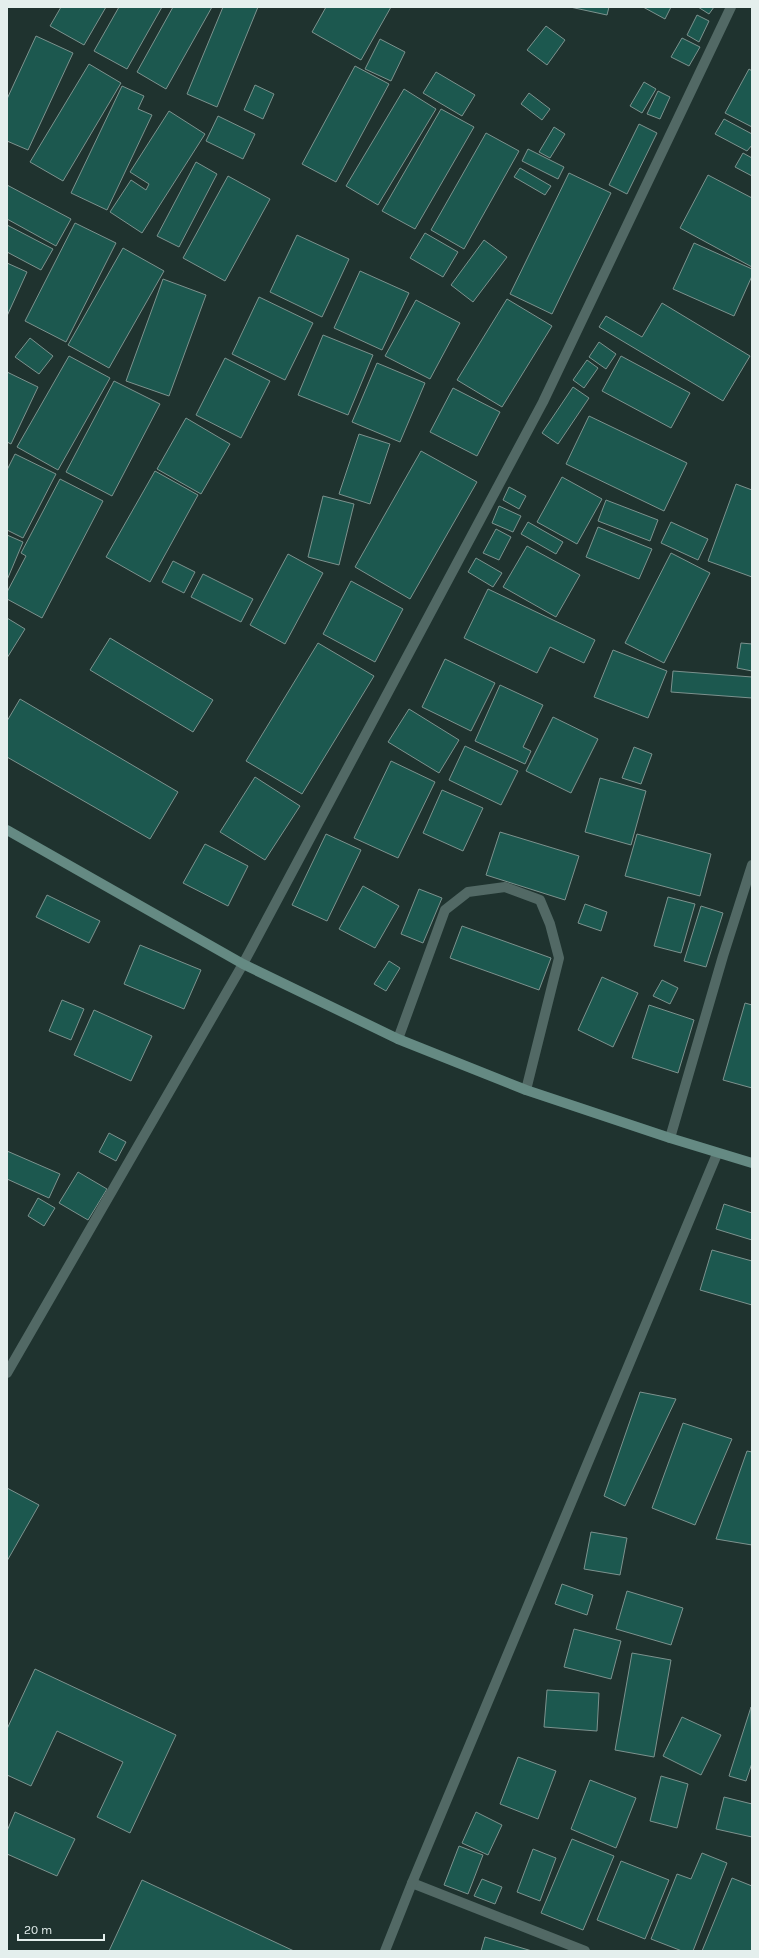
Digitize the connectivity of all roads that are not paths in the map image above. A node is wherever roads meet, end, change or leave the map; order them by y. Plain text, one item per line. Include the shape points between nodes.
1 (731, 7) edge
2 (7, 830) edge
3 (752, 865) edge
4 (243, 964) junction
5 (398, 1039) junction
6 (526, 1090) junction
7 (670, 1138) junction
8 (717, 1154) junction
9 (752, 1163) edge
10 (7, 1373) edge
11 (412, 1883) junction
12 (385, 1951) edge
13 (585, 1951) edge

1 - 4 street via 543,402
2 - 4 main road
3 - 7 street
4 - 5 main road
4 - 10 street
5 - 6 main road
5 - 6 street via 445,910 468,892 505,887 540,900 550,924 559,958
6 - 7 main road
7 - 8 main road
8 - 9 main road
8 - 11 street
11 - 12 street
11 - 13 street

